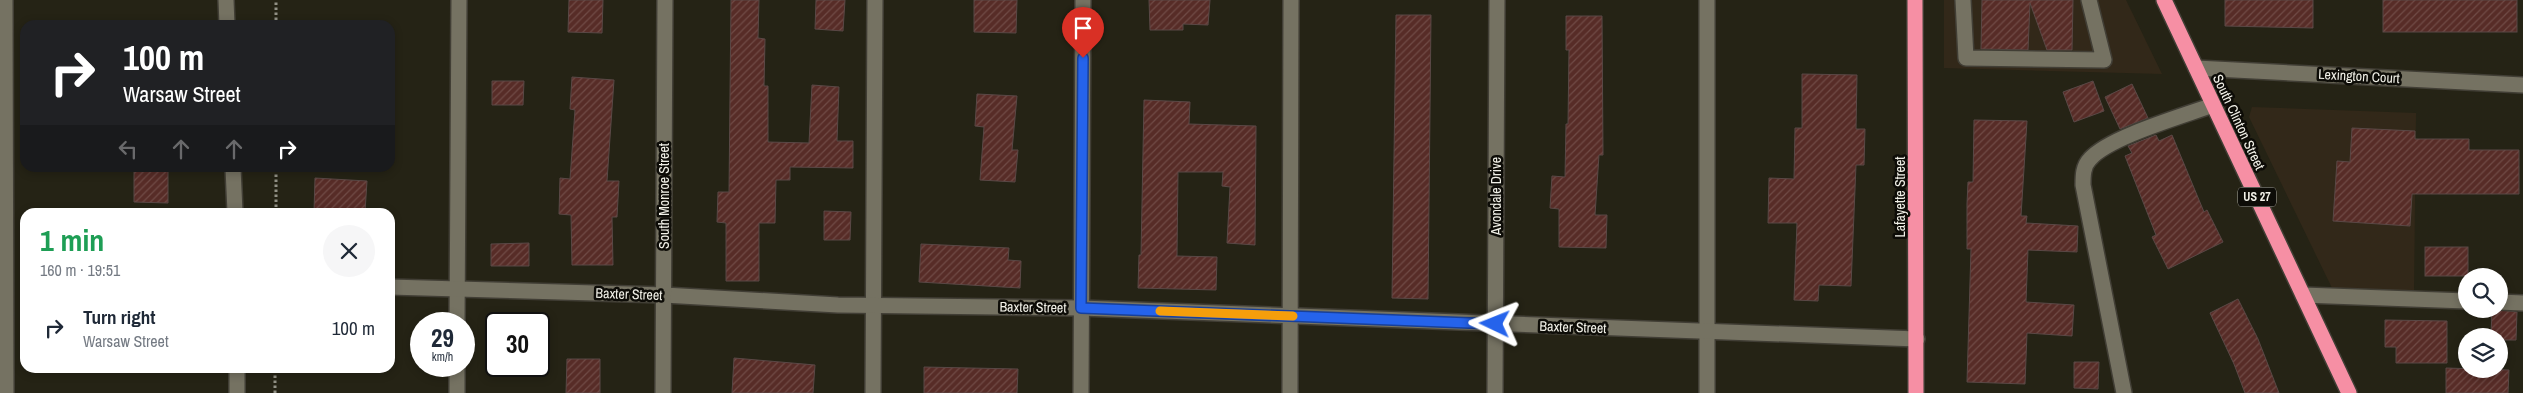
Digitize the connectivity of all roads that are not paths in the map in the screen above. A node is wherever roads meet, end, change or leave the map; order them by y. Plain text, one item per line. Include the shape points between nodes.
1 (5, 0) edge
2 (226, 0) edge
3 (459, 0) edge
4 (665, 0) edge
5 (875, 0) edge
6 (1083, 0) edge
7 (1292, 0) edge
8 (1497, 0) edge
9 (1707, 0) edge
10 (1915, 0) edge
11 (1964, 0) edge
12 (2090, 0) edge
13 (2164, 0) edge
14 (227, 20) edge
15 (2196, 68) junction
16 (2523, 85) edge
17 (2213, 105) junction
18 (233, 172) edge
19 (2, 204) edge
20 (235, 208) edge
21 (395, 287) edge
22 (458, 289) junction
23 (664, 295) junction
24 (2303, 295) junction
25 (2458, 301) edge
26 (2508, 302) edge
27 (2523, 303) edge
28 (874, 305) junction
29 (1081, 308) junction
30 (458, 312) edge
31 (1291, 316) junction
32 (1495, 324) junction
33 (1707, 332) junction
34 (1917, 339) junction
35 (237, 373) edge
36 (457, 377) edge
37 (6, 393) edge
38 (237, 393) edge
39 (457, 393) edge
40 (664, 393) edge
41 (873, 393) edge
42 (1081, 393) edge
43 (1290, 393) edge
44 (1495, 393) edge
45 (1707, 393) edge
46 (1916, 393) edge
47 (2124, 393) edge
48 (2349, 393) edge

1 - 19 street
2 - 14 street
3 - 22 street
4 - 23 street, South Monroe Street
5 - 28 street
6 - 29 street
7 - 31 street
8 - 32 street, Avondale Drive
9 - 33 street
10 - 34 highway, Lafayette Street
11 - 12 street via 1966,58 2104,60
13 - 15 highway, South Clinton Street / US 27
15 - 16 street, Lexington Court
15 - 17 highway, South Clinton Street / US 27
17 - 24 highway, South Clinton Street / US 27
17 - 47 street via 2110,143 2088,160 2083,171 2082,185
18 - 20 street
19 - 37 street
21 - 22 street, Baxter Street
22 - 23 street, Baxter Street
22 - 30 street
23 - 28 street, Baxter Street
23 - 40 street, South Monroe Street
24 - 25 street
24 - 48 highway, South Clinton Street / US 27
26 - 27 street
28 - 29 street, Baxter Street
28 - 41 street
29 - 31 street, Baxter Street
29 - 42 street
31 - 32 street, Baxter Street
31 - 43 street
32 - 33 street, Baxter Street
32 - 44 street, Avondale Drive
33 - 34 street, Baxter Street
33 - 45 street
34 - 46 highway, Lafayette Street
35 - 38 street
36 - 39 street

